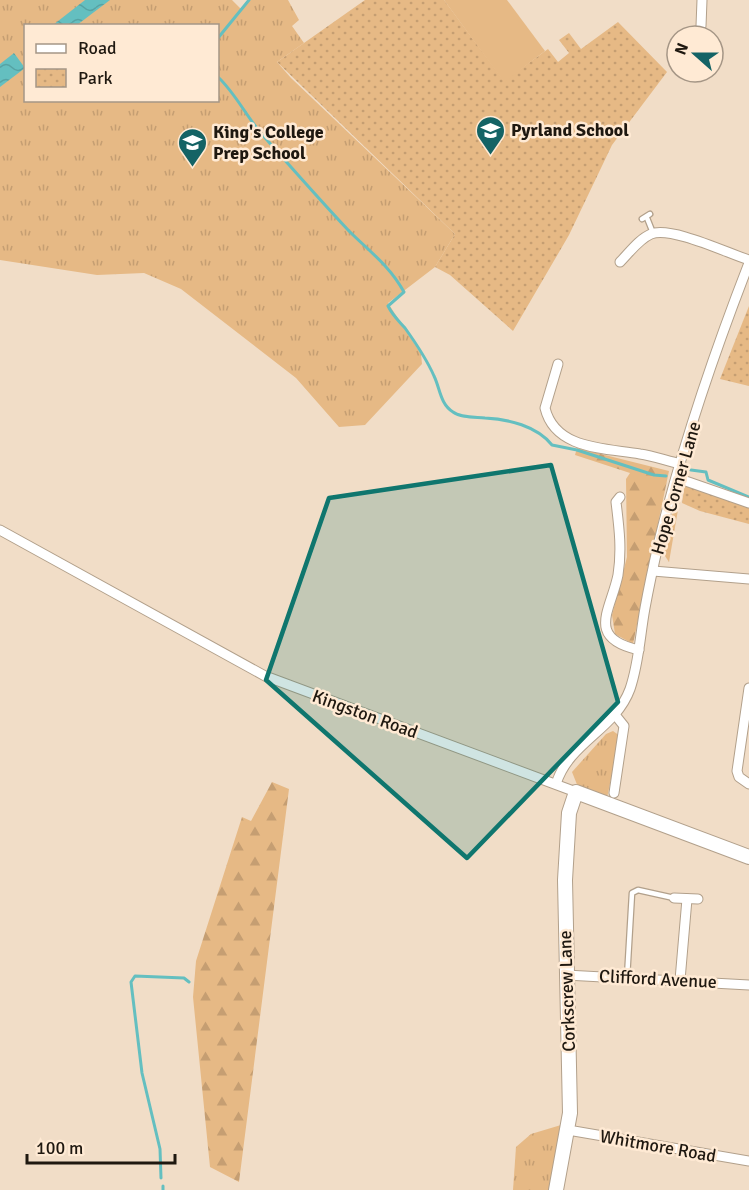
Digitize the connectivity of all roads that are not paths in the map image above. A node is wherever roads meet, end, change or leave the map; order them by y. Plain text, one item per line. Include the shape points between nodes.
1 (702, 0) edge
2 (701, 24) edge
3 (647, 217) dead end
4 (653, 234) junction
5 (620, 262) dead end
6 (749, 262) edge
7 (558, 364) dead end
8 (543, 374) dead end
9 (553, 377) junction
10 (681, 464) junction
11 (677, 478) junction
12 (615, 500) dead end
13 (749, 503) edge
14 (0, 530) edge
15 (653, 571) junction
16 (749, 579) edge
17 (639, 650) junction
18 (749, 688) edge
19 (616, 716) junction
20 (556, 784) junction
21 (749, 784) edge
22 (576, 792) junction
23 (614, 793) dead end
24 (749, 857) edge
25 (674, 898) joint
26 (687, 899) junction
27 (698, 899) dead end
28 (566, 975) junction
29 (627, 978) junction
30 (680, 980) junction
31 (749, 985) edge
32 (568, 1130) junction
33 (749, 1161) edge
34 (556, 1190) edge

1 - 2 street
3 - 4 lane
4 - 5 street
4 - 6 street via 676,235
6 - 10 street, Hope Corner Lane
7 - 9 street
8 - 9 street
9 - 10 street via 545,408 551,424 562,436
10 - 11 street, Hope Corner Lane
11 - 13 street
11 - 15 street, Hope Corner Lane
12 - 17 street via 620,522 620,558 604,620 611,638
14 - 20 street, Kingston Road via 265,676
15 - 16 street
15 - 17 street, Hope Corner Lane
17 - 19 street, Hope Corner Lane via 629,691
18 - 21 street via 738,771 739,777
19 - 20 street, Hope Corner Lane via 573,753 562,766
19 - 23 street via 624,726
20 - 22 street, Kingston Road
22 - 24 street, Kingston Road
22 - 28 street, Corkscrew Lane via 566,836
25 - 26 street
25 - 29 lane via 638,890 632,893
26 - 27 street
26 - 30 street
28 - 29 street, Clifford Avenue
28 - 32 street, Corkscrew Lane via 571,1098
29 - 30 street, Clifford Avenue
30 - 31 street, Clifford Avenue
32 - 33 street, Whitmore Road
32 - 34 street, Corkscrew Lane

